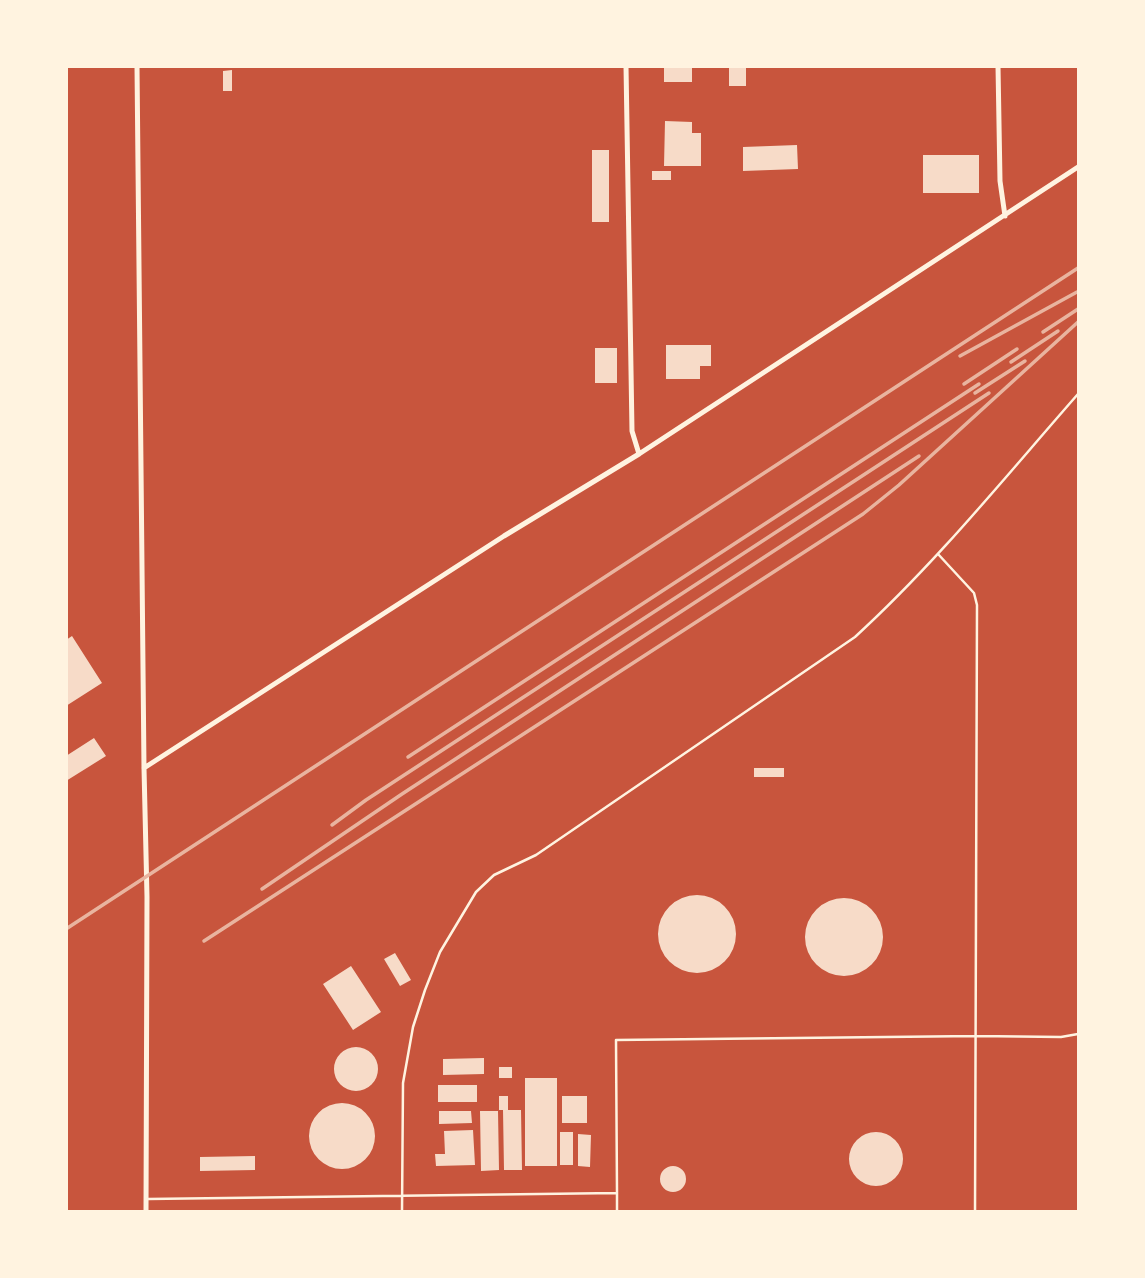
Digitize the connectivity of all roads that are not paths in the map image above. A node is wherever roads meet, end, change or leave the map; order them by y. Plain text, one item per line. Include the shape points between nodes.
1 (137, 66) edge
2 (626, 66) edge
3 (998, 66) edge
4 (1079, 167) edge
5 (1005, 216) junction
6 (1079, 394) edge
7 (639, 454) junction
8 (937, 553) junction
9 (144, 768) junction
10 (1079, 1034) edge
11 (976, 1036) junction
12 (617, 1193) junction
13 (402, 1196) junction
14 (146, 1199) junction
15 (146, 1212) edge
16 (402, 1212) edge
17 (617, 1212) edge
18 (975, 1212) edge

1 - 9 street
2 - 7 street via 632,431
3 - 5 street
4 - 5 street
5 - 7 street
6 - 8 lane
7 - 9 street via 503,536
8 - 11 lane via 974,593 977,605
8 - 13 lane via 855,637 536,855 494,875 476,892 440,951 413,1027 403,1083
9 - 14 street
10 - 11 lane
11 - 12 lane via 616,1040
11 - 18 lane
12 - 13 lane
12 - 17 lane
13 - 14 lane
13 - 16 lane
14 - 15 street

